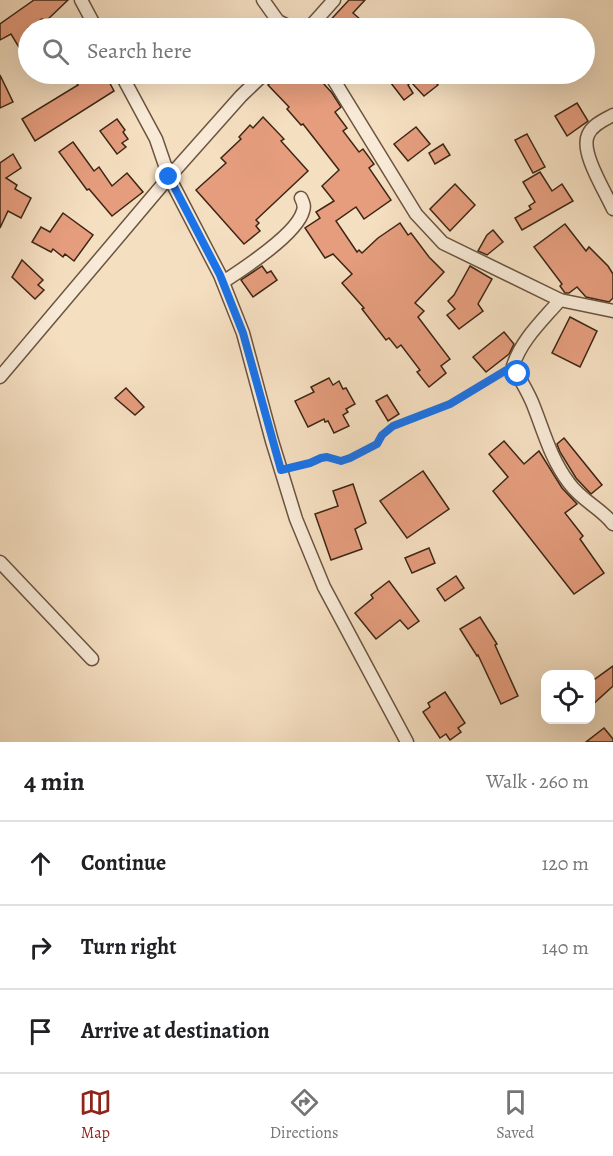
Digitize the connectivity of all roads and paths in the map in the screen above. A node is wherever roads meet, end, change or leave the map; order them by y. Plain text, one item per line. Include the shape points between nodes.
1 (81, 0) edge
2 (263, 0) edge
3 (334, 0) edge
4 (91, 18) edge
5 (276, 18) edge
6 (318, 18) edge
7 (126, 84) edge
8 (254, 84) edge
9 (336, 84) edge
10 (613, 114) edge
11 (169, 177) junction
12 (301, 198) dead end
13 (613, 209) edge
14 (223, 282) junction
15 (560, 300) junction
16 (613, 311) edge
17 (513, 366) junction
18 (0, 377) edge
19 (281, 470) junction
20 (613, 524) edge
21 (0, 562) edge
22 (92, 659) dead end
23 (407, 742) edge

1 - 4 street
2 - 5 street
3 - 6 street
7 - 11 street via 156,139
8 - 11 street
9 - 15 street via 416,214 443,243
10 - 13 street via 588,133 586,143 588,156
11 - 14 street
11 - 18 street
12 - 14 street via 303,213 289,231
14 - 19 street via 243,333
15 - 16 street
15 - 17 street via 526,340
17 - 19 path via 450,404 393,426 377,444 350,458 321,458
17 - 20 street via 563,474 580,497
19 - 23 street via 324,587
21 - 22 street

